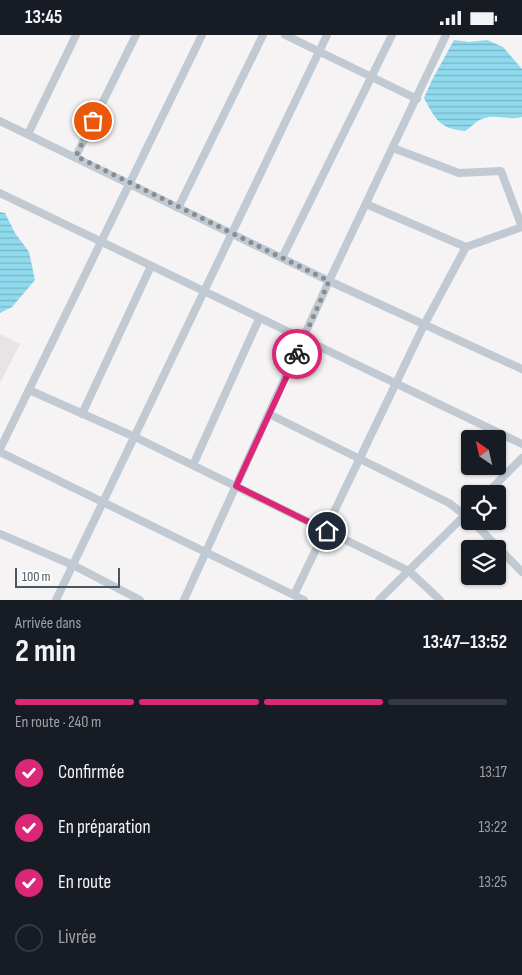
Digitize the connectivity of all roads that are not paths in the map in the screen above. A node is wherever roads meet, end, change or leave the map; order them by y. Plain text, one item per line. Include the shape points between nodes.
1 (76, 35) edge
2 (136, 35) edge
3 (202, 35) edge
4 (263, 35) edge
5 (285, 35) edge
6 (327, 35) edge
7 (392, 35) edge
8 (446, 35) edge
9 (318, 51) junction
10 (371, 76) junction
11 (417, 99) junction
12 (0, 121) edge
13 (28, 134) junction
14 (393, 148) junction
15 (76, 156) junction
16 (129, 185) junction
17 (0, 193) edge
18 (366, 204) junction
19 (178, 208) junction
20 (522, 227) edge
21 (232, 232) junction
22 (101, 242) junction
23 (466, 247) junction
24 (282, 258) junction
25 (151, 266) junction
26 (329, 281) junction
27 (204, 292) junction
28 (260, 319) junction
29 (424, 325) junction
30 (304, 340) junction
31 (522, 369) edge
32 (397, 385) junction
33 (28, 390) junction
34 (82, 414) junction
35 (269, 415) junction
36 (135, 437) junction
37 (522, 444) edge
38 (0, 449) edge
39 (0, 453) edge
40 (522, 458) edge
41 (361, 459) junction
42 (193, 465) junction
43 (495, 485) edge
44 (236, 486) junction
45 (103, 503) junction
46 (461, 510) edge
47 (461, 524) edge
48 (483, 530) edge
49 (327, 531) junction
50 (0, 534) edge
51 (206, 551) junction
52 (73, 565) junction
53 (409, 571) junction
54 (522, 572) edge
55 (294, 595) junction
56 (56, 600) edge
57 (140, 600) edge
58 (184, 600) edge
59 (304, 600) edge
60 (379, 600) edge
61 (440, 600) edge

1 - 13 street
2 - 15 street
3 - 16 street
4 - 19 street
5 - 9 street
6 - 9 street
7 - 10 street
8 - 11 street
9 - 10 street
9 - 21 street
10 - 11 street
10 - 24 street
11 - 14 street
12 - 13 street
13 - 15 street
14 - 18 street
14 - 20 street via 458,173 501,171
15 - 16 street
16 - 19 street
16 - 22 street
17 - 22 street
18 - 23 street
18 - 26 street
19 - 21 street
20 - 23 street
21 - 24 street
21 - 27 street
22 - 25 street
22 - 33 street
23 - 29 street
24 - 26 street
25 - 27 street
25 - 34 street
26 - 29 street
26 - 30 street
27 - 28 street
27 - 36 street
28 - 30 street
28 - 42 street
29 - 31 street
29 - 32 street
30 - 32 street
30 - 35 street
32 - 37 street
32 - 41 street
33 - 34 street
33 - 38 street
34 - 36 street
35 - 41 street
35 - 44 street
36 - 42 street
36 - 45 street
39 - 45 street
40 - 43 street
41 - 46 street
41 - 49 street
42 - 44 street
44 - 49 street
44 - 51 street
45 - 51 street
45 - 52 street
47 - 53 street
48 - 54 street
49 - 53 street
49 - 55 street
50 - 52 street
51 - 55 street
51 - 58 street
52 - 56 street
52 - 57 street
53 - 60 street
53 - 61 street
55 - 59 street

